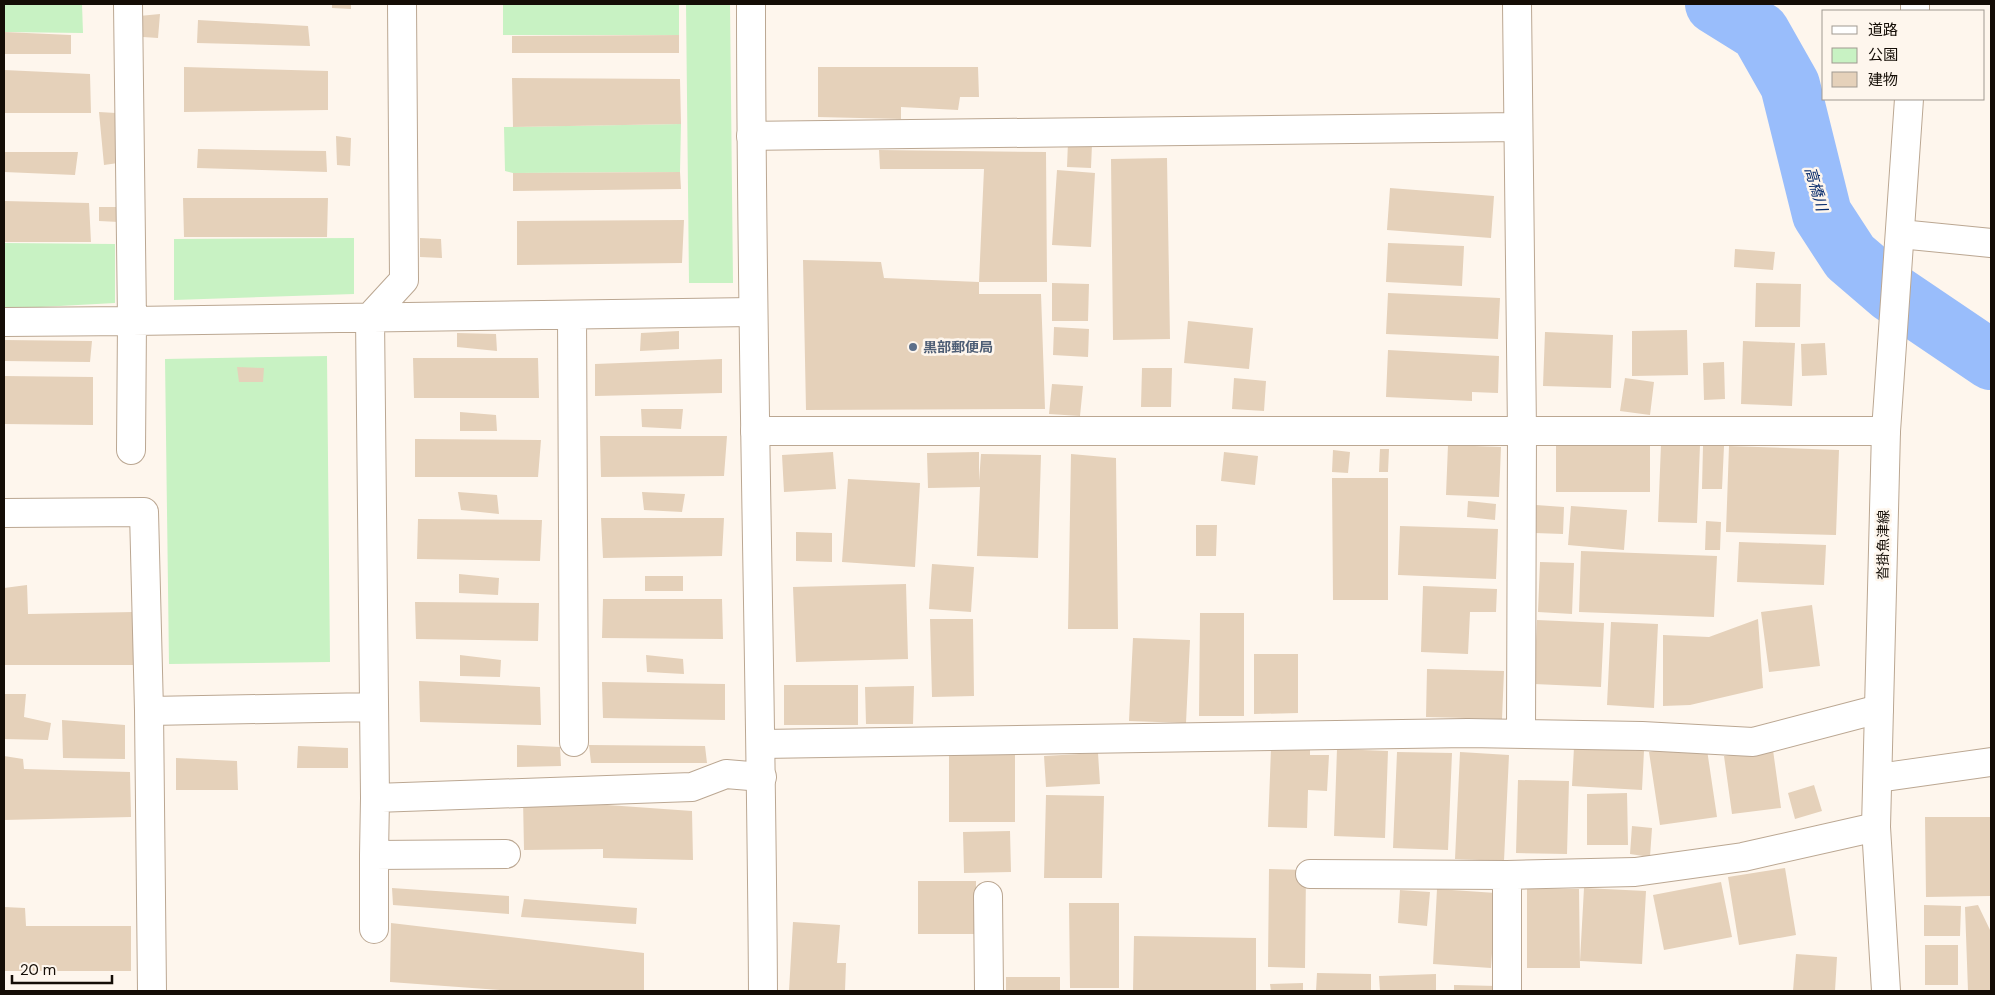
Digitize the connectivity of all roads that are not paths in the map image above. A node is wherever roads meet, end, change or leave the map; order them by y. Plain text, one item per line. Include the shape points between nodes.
1 (128, 4) edge
2 (402, 4) edge
3 (751, 4) edge
4 (1517, 4) edge
5 (1909, 100) edge
6 (1518, 127) junction
7 (751, 136) junction
8 (1900, 234) junction
9 (1991, 243) edge
10 (752, 312) junction
11 (572, 315) junction
12 (370, 317) junction
13 (132, 320) junction
14 (4, 322) edge
15 (755, 431) junction
16 (1522, 431) junction
17 (1886, 431) junction
18 (131, 450) dead end
19 (4, 513) edge
20 (374, 708) junction
21 (1879, 709) junction
22 (149, 711) junction
23 (1521, 734) junction
24 (574, 742) dead end
25 (762, 744) junction
26 (1991, 762) edge
27 (762, 777) junction
28 (1878, 778) junction
29 (375, 798) junction
30 (1876, 827) junction
31 (506, 854) dead end
32 (374, 855) junction
33 (1310, 874) dead end
34 (1507, 875) junction
35 (988, 896) dead end
36 (374, 928) dead end
37 (152, 991) edge
38 (763, 991) edge
39 (989, 991) edge
40 (1507, 991) edge
41 (1886, 991) edge

1 - 13 street
2 - 12 street via 404,280
3 - 7 street
4 - 6 street
5 - 8 street, 沓掛魚津線
6 - 7 street
6 - 16 street
7 - 10 street
8 - 9 street
8 - 17 street, 沓掛魚津線
10 - 11 street
10 - 15 street
11 - 12 street
11 - 24 street
12 - 13 street
12 - 20 street
13 - 14 street
13 - 18 street
15 - 16 street
15 - 25 street
16 - 17 street
16 - 23 street
17 - 21 street, 沓掛魚津線
19 - 22 street via 144,512
20 - 22 street
20 - 29 street
21 - 23 street via 1753,742
21 - 28 street, 沓掛魚津線
22 - 37 street
23 - 25 street
25 - 27 street
26 - 28 street
27 - 29 street via 726,774 692,787
27 - 38 street
28 - 30 street, 沓掛魚津線
29 - 32 street
30 - 34 street via 1743,857 1634,872
30 - 41 street, 沓掛魚津線
31 - 32 street
32 - 36 street
33 - 34 street
34 - 40 street
35 - 39 street

